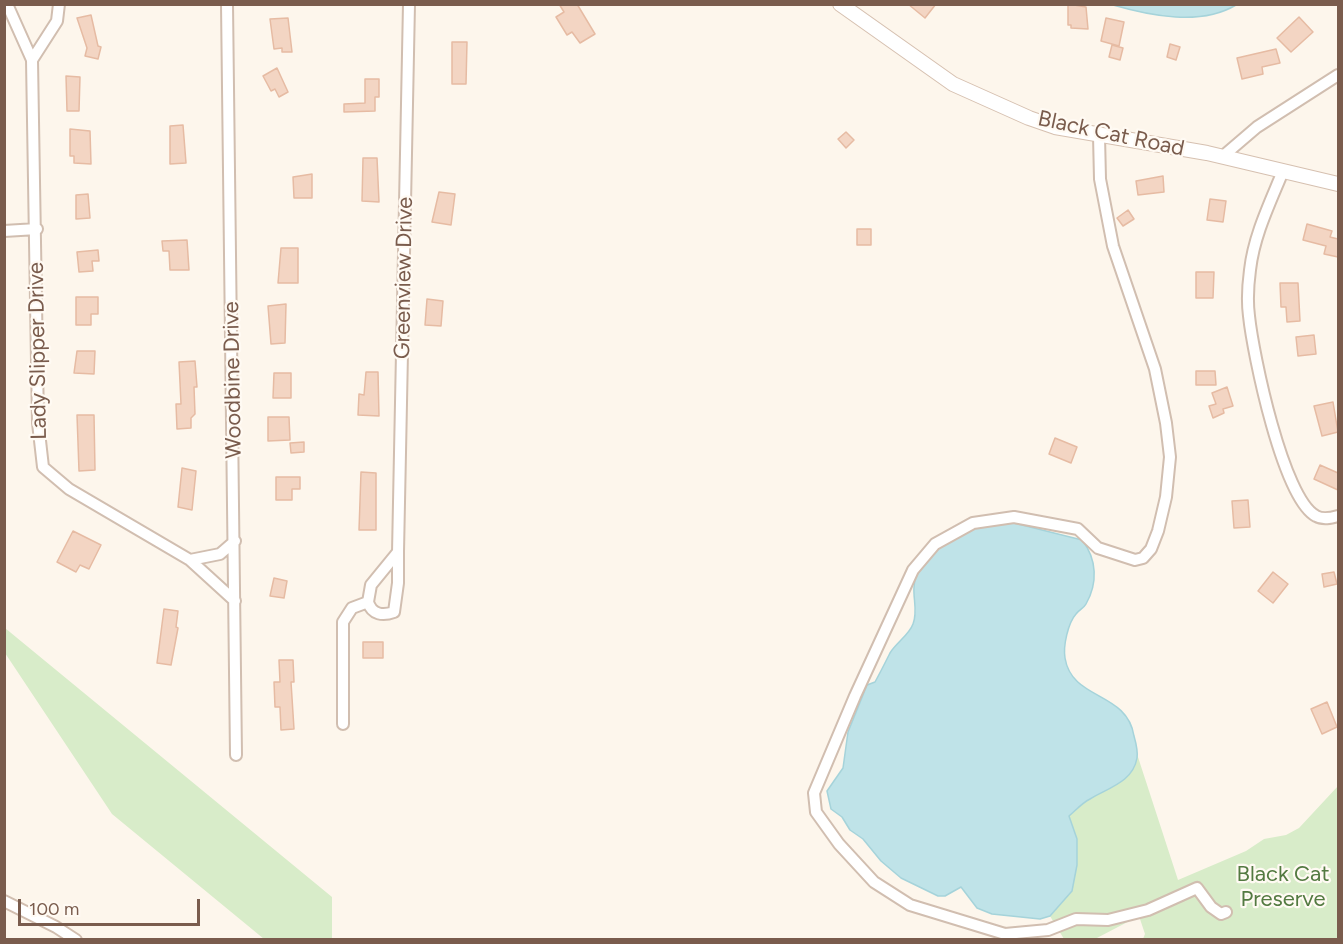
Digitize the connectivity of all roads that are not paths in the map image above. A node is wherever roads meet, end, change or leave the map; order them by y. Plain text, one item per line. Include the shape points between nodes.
1 (7, 4) edge
2 (59, 4) edge
3 (227, 4) edge
4 (410, 4) edge
5 (840, 4) edge
6 (32, 60) junction
7 (1338, 75) edge
8 (1099, 136) junction
9 (1222, 157) junction
10 (1283, 171) junction
11 (1338, 184) edge
12 (36, 229) junction
13 (4, 231) edge
14 (1338, 516) edge
15 (235, 541) junction
16 (398, 552) junction
17 (190, 560) junction
18 (235, 601) junction
19 (368, 602) junction
20 (343, 724) dead end
21 (236, 755) dead end
22 (4, 901) edge
23 (1226, 912) dead end
24 (76, 939) edge

1 - 6 street
2 - 6 street via 57,21
3 - 15 street, Woodbine Drive
4 - 16 street, Greenview Drive
5 - 8 street, Black Cat Road via 953,84 982,99 1055,127
6 - 12 street, Lady Slipper Drive
7 - 9 street via 1257,127
8 - 9 street, Black Cat Road
8 - 23 street via 1100,179 1113,246 1155,369 1166,423 1170,457 1158,531 1143,558 1136,560 1098,548 1078,529 1014,517 973,523 935,544 913,570 855,696 814,793 816,812 874,882 910,905 1005,934 1048,930 1076,919 1108,920 1148,910 1197,888 1211,907 1221,914
9 - 10 street, Black Cat Road
10 - 11 street, Black Cat Road
10 - 14 street via 1255,243 1249,317 1270,420 1297,492 1314,515 1323,519
12 - 13 street
12 - 17 street, Lady Slipper Drive via 38,423 43,467 69,489
15 - 17 street via 220,554
15 - 18 street, Woodbine Drive
16 - 19 street via 371,585
16 - 19 street, Greenview Drive via 399,583 394,612 373,612
17 - 18 street, Lady Slipper Drive
18 - 21 street, Woodbine Drive
19 - 20 street via 352,609 344,622
22 - 24 street

